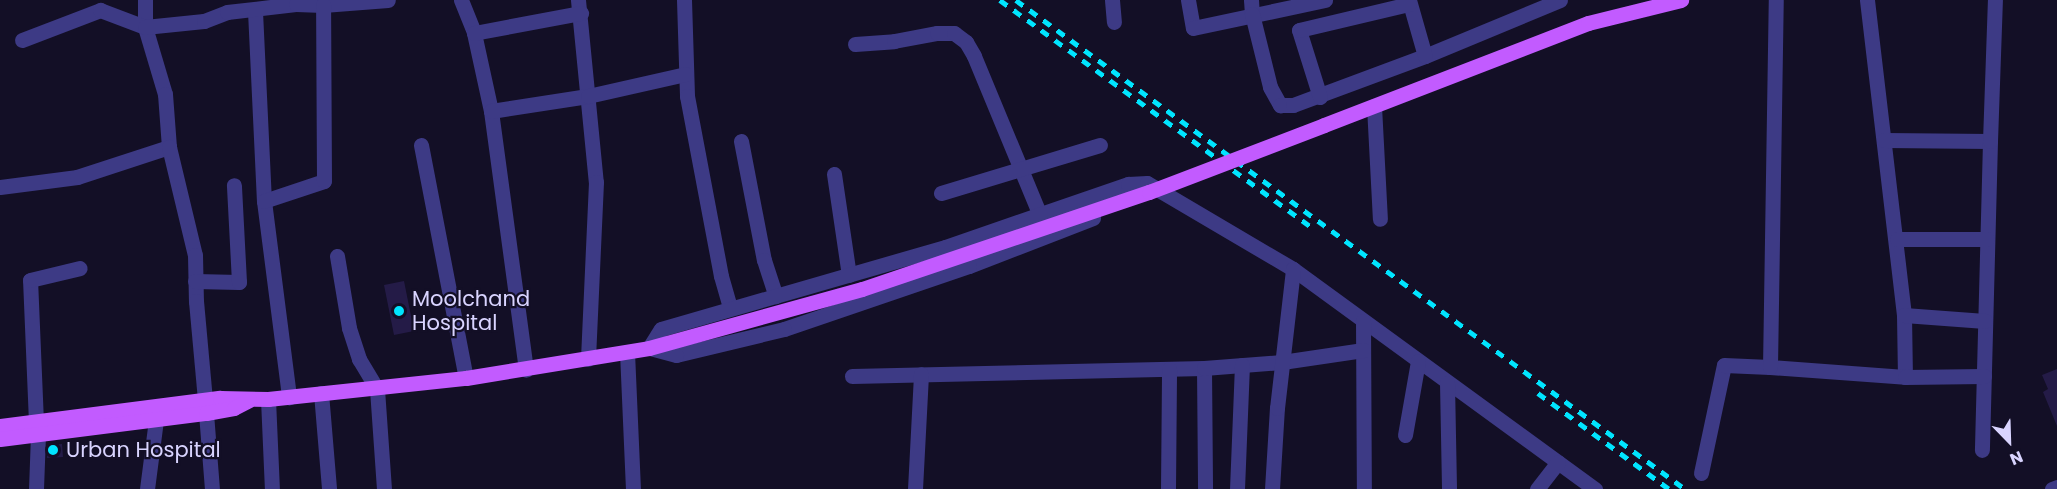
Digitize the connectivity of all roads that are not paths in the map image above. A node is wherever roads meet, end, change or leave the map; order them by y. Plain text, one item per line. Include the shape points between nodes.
1 (145, 0) edge
2 (388, 0) edge
3 (462, 0) edge
4 (684, 0) edge
5 (1112, 0) edge
6 (1188, 0) edge
7 (1560, 0) edge
8 (1681, 0) edge
9 (1776, 0) edge
10 (1868, 0) edge
11 (1995, 0) edge
12 (1319, 1) edge
13 (1409, 2) edge
14 (322, 5) junction
15 (580, 6) edge
16 (1523, 6) edge
17 (1252, 7) edge
18 (255, 11) junction
19 (1114, 22) dead end
20 (145, 27) junction
21 (474, 33) junction
22 (22, 40) dead end
23 (855, 44) dead end
24 (1425, 56) junction
25 (686, 74) junction
26 (588, 96) junction
27 (1320, 97) junction
28 (1374, 106) junction
29 (491, 111) junction
30 (1884, 140) junction
31 (741, 141) dead end
32 (1990, 141) junction
33 (421, 145) dead end
34 (1100, 145) dead end
35 (169, 147) junction
36 (1022, 170) junction
37 (834, 174) dead end
38 (234, 185) dead end
39 (0, 187) edge
40 (1155, 192) junction
41 (941, 193) dead end
42 (264, 201) junction
43 (1040, 215) junction
44 (1380, 219) dead end
45 (1897, 238) junction
46 (1987, 239) junction
47 (337, 256) dead end
48 (80, 268) dead end
49 (1293, 269) junction
50 (849, 275) junction
51 (195, 281) junction
52 (776, 296) junction
53 (730, 308) junction
54 (1904, 315) junction
55 (1363, 321) junction
56 (1985, 321) junction
57 (649, 348) junction
58 (1363, 350) junction
59 (627, 352) junction
60 (588, 359) junction
61 (1418, 361) junction
62 (1282, 362) junction
63 (1242, 365) junction
64 (1770, 367) junction
65 (1204, 368) junction
66 (1169, 369) junction
67 (526, 370) junction
68 (921, 374) junction
69 (852, 376) dead end
70 (1905, 376) junction
71 (1984, 376) junction
72 (466, 378) junction
73 (1447, 383) junction
74 (377, 389) junction
75 (321, 393) junction
76 (289, 397) junction
77 (268, 399) junction
78 (206, 407) junction
79 (156, 420) junction
80 (0, 426) edge
81 (37, 428) junction
82 (1405, 435) dead end
83 (0, 439) edge
84 (1982, 450) dead end
85 (1558, 462) junction
86 (1701, 473) dead end
87 (2057, 487) edge
88 (36, 489) edge
89 (147, 489) edge
90 (212, 489) edge
91 (272, 489) edge
92 (329, 489) edge
93 (384, 489) edge
94 (633, 489) edge
95 (915, 489) edge
96 (1168, 489) edge
97 (1205, 489) edge
98 (1236, 489) edge
99 (1272, 489) edge
100 (1364, 489) edge
101 (1449, 489) edge
102 (1538, 489) edge
103 (1595, 489) edge
104 (2052, 489) edge

1 - 20 street
2 - 14 street
3 - 21 street
4 - 25 street
5 - 19 street
6 - 17 street via 1192,27
7 - 16 street
8 - 28 main road via 1588,23
9 - 64 street
10 - 30 street
11 - 32 street
12 - 17 street
13 - 24 street
13 - 27 street via 1299,30
14 - 18 street via 296,4
14 - 42 street via 324,181
15 - 21 street
15 - 26 street
16 - 24 street
17 - 27 street via 1270,87 1280,105
18 - 20 street via 227,12 204,21
18 - 42 street
20 - 22 street via 100,10
20 - 35 street via 165,94
21 - 29 street
23 - 36 street via 954,33 966,42
24 - 27 street
25 - 26 street
25 - 53 street via 708,209
26 - 29 street
26 - 60 street via 596,182
28 - 40 main road, bridge
28 - 44 street
29 - 67 street
30 - 32 street
30 - 45 street
31 - 52 street via 764,260
32 - 46 street
33 - 72 street
34 - 36 street
35 - 39 street via 76,177
35 - 51 street via 195,255
36 - 41 street
36 - 43 street
37 - 50 street
38 - 51 street via 240,282
40 - 43 street via 1147,183 1128,184
40 - 49 street
40 - 57 main road via 862,289
42 - 76 street
43 - 50 street
45 - 46 street
45 - 54 street
46 - 56 street
47 - 74 street via 349,328 359,359
48 - 81 street via 30,280
49 - 55 street
49 - 62 street
50 - 52 street
51 - 78 street
52 - 53 street
53 - 57 street via 661,329
54 - 56 street
54 - 70 street
55 - 58 street
55 - 61 street
56 - 71 street
57 - 59 main road
58 - 62 street
58 - 100 street
59 - 60 main road
59 - 94 street
60 - 67 main road
61 - 73 street
61 - 82 street
62 - 63 street
62 - 99 street
63 - 65 street
63 - 98 street
64 - 70 street
64 - 86 street via 1724,365
65 - 66 street
65 - 97 street
66 - 68 street
66 - 96 street
67 - 72 main road
68 - 69 street
68 - 95 street
70 - 71 street
71 - 84 street
72 - 74 main road
73 - 85 street
73 - 101 street
74 - 75 main road
74 - 93 street
75 - 76 main road
75 - 92 street
76 - 77 main road
77 - 78 main road via 233,398
77 - 91 street
78 - 79 main road
78 - 81 main road
78 - 90 street
79 - 81 main road
79 - 89 street
80 - 81 main road
81 - 83 main road
81 - 88 street
85 - 102 street
85 - 103 street
87 - 104 street

